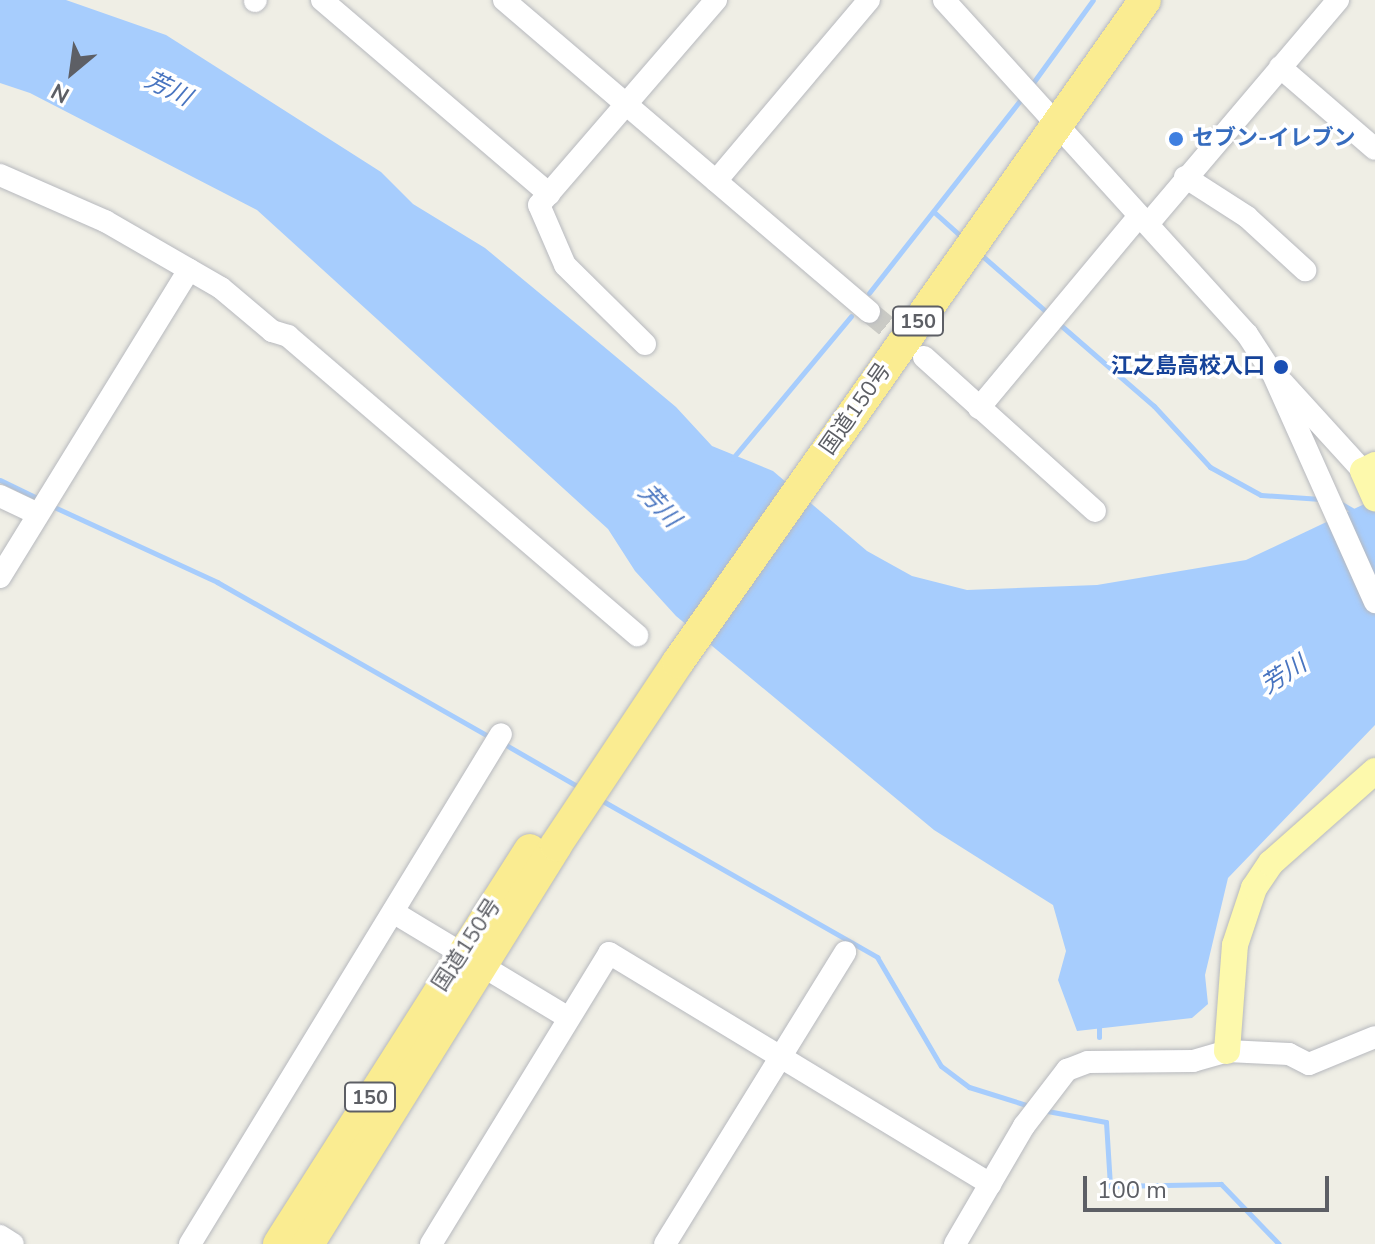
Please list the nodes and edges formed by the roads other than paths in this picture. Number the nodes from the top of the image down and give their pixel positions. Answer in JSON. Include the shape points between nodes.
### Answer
{"nodes":[{"id":1,"x":322,"y":0,"type":"edge"},
{"id":2,"x":504,"y":0,"type":"edge"},
{"id":3,"x":716,"y":0,"type":"edge"},
{"id":4,"x":869,"y":0,"type":"edge"},
{"id":5,"x":944,"y":0,"type":"edge"},
{"id":6,"x":1145,"y":0,"type":"edge"},
{"id":7,"x":1338,"y":0,"type":"edge"},
{"id":8,"x":1280,"y":67,"type":"junction"},
{"id":9,"x":625,"y":104,"type":"junction"},
{"id":10,"x":1054,"y":127,"type":"junction"},
{"id":11,"x":1375,"y":149,"type":"edge"},
{"id":12,"x":0,"y":175,"type":"edge"},
{"id":13,"x":1185,"y":177,"type":"junction"},
{"id":14,"x":716,"y":181,"type":"junction"},
{"id":15,"x":549,"y":194,"type":"junction"},
{"id":16,"x":1143,"y":220,"type":"junction"},
{"id":17,"x":189,"y":270,"type":"junction"},
{"id":18,"x":1305,"y":270,"type":"dead end"},
{"id":19,"x":869,"y":312,"type":"tunnel mouth"},
{"id":20,"x":645,"y":344,"type":"dead end"},
{"id":21,"x":924,"y":357,"type":"tunnel mouth"},
{"id":22,"x":1273,"y":374,"type":"junction"},
{"id":23,"x":979,"y":408,"type":"junction"},
{"id":24,"x":1369,"y":468,"type":"edge"},
{"id":25,"x":0,"y":496,"type":"edge"},
{"id":26,"x":1375,"y":498,"type":"edge"},
{"id":27,"x":43,"y":506,"type":"junction"},
{"id":28,"x":1095,"y":511,"type":"dead end"},
{"id":29,"x":0,"y":577,"type":"edge"},
{"id":30,"x":1375,"y":602,"type":"edge"},
{"id":31,"x":637,"y":635,"type":"dead end"},
{"id":32,"x":496,"y":742,"type":"dead end"},
{"id":33,"x":1375,"y":771,"type":"edge"},
{"id":34,"x":393,"y":912,"type":"junction"},
{"id":35,"x":845,"y":952,"type":"dead end"},
{"id":36,"x":472,"y":958,"type":"junction"},
{"id":37,"x":569,"y":1018,"type":"junction"},
{"id":38,"x":1375,"y":1037,"type":"edge"},
{"id":39,"x":1227,"y":1051,"type":"junction"},
{"id":40,"x":779,"y":1055,"type":"junction"},
{"id":41,"x":991,"y":1184,"type":"junction"},
{"id":42,"x":0,"y":1236,"type":"edge"},
{"id":43,"x":13,"y":1244,"type":"edge"},
{"id":44,"x":190,"y":1244,"type":"edge"},
{"id":45,"x":279,"y":1244,"type":"edge"},
{"id":46,"x":308,"y":1244,"type":"edge"},
{"id":47,"x":431,"y":1244,"type":"edge"},
{"id":48,"x":665,"y":1244,"type":"edge"},
{"id":49,"x":955,"y":1244,"type":"edge"}],
"edges":[{"from":1,"to":15,"type":"street"},
{"from":2,"to":9,"type":"street"},
{"from":3,"to":9,"type":"street"},
{"from":4,"to":14,"type":"street"},
{"from":5,"to":10,"type":"street"},
{"from":6,"to":10,"type":"highway","name":"国道150号","number":"150"},
{"from":7,"to":8,"type":"street"},
{"from":8,"to":11,"type":"street"},
{"from":8,"to":13,"type":"street"},
{"from":9,"to":14,"type":"street"},
{"from":9,"to":15,"type":"street"},
{"from":10,"to":16,"type":"street"},
{"from":10,"to":36,"type":"highway","name":"国道150号","number":"150"},
{"from":12,"to":17,"type":"street","via":[[80,208]]},
{"from":13,"to":16,"type":"street"},
{"from":13,"to":18,"type":"street","via":[[1247,217]]},
{"from":14,"to":19,"type":"street"},
{"from":15,"to":20,"type":"street","via":[[539,205],[565,265]]},
{"from":16,"to":22,"type":"street","via":[[1247,334]]},
{"from":16,"to":23,"type":"street"},
{"from":17,"to":27,"type":"street"},
{"from":17,"to":31,"type":"street","via":[[221,288],[272,331],[288,336]]},
{"from":21,"to":23,"type":"street"},
{"from":22,"to":24,"type":"street"},
{"from":22,"to":30,"type":"street"},
{"from":23,"to":28,"type":"street"},
{"from":24,"to":26,"type":"main road"},
{"from":25,"to":27,"type":"street"},
{"from":27,"to":29,"type":"street"},
{"from":32,"to":34,"type":"street"},
{"from":33,"to":39,"type":"main road","via":[[1271,863],[1254,888],[1235,945]]},
{"from":34,"to":36,"type":"street"},
{"from":34,"to":44,"type":"street"},
{"from":35,"to":40,"type":"street"},
{"from":36,"to":37,"type":"street"},
{"from":36,"to":45,"type":"highway","name":"国道150号","number":"150"},
{"from":36,"to":46,"type":"highway","name":"国道150号","number":"150"},
{"from":37,"to":40,"type":"street","via":[[609,953]]},
{"from":37,"to":47,"type":"street"},
{"from":38,"to":39,"type":"street","via":[[1309,1064],[1289,1054]]},
{"from":39,"to":41,"type":"street","via":[[1193,1061],[1132,1057],[1067,1070]]},
{"from":40,"to":41,"type":"street"},
{"from":40,"to":48,"type":"street"},
{"from":41,"to":49,"type":"street"},
{"from":42,"to":43,"type":"street"}]}
